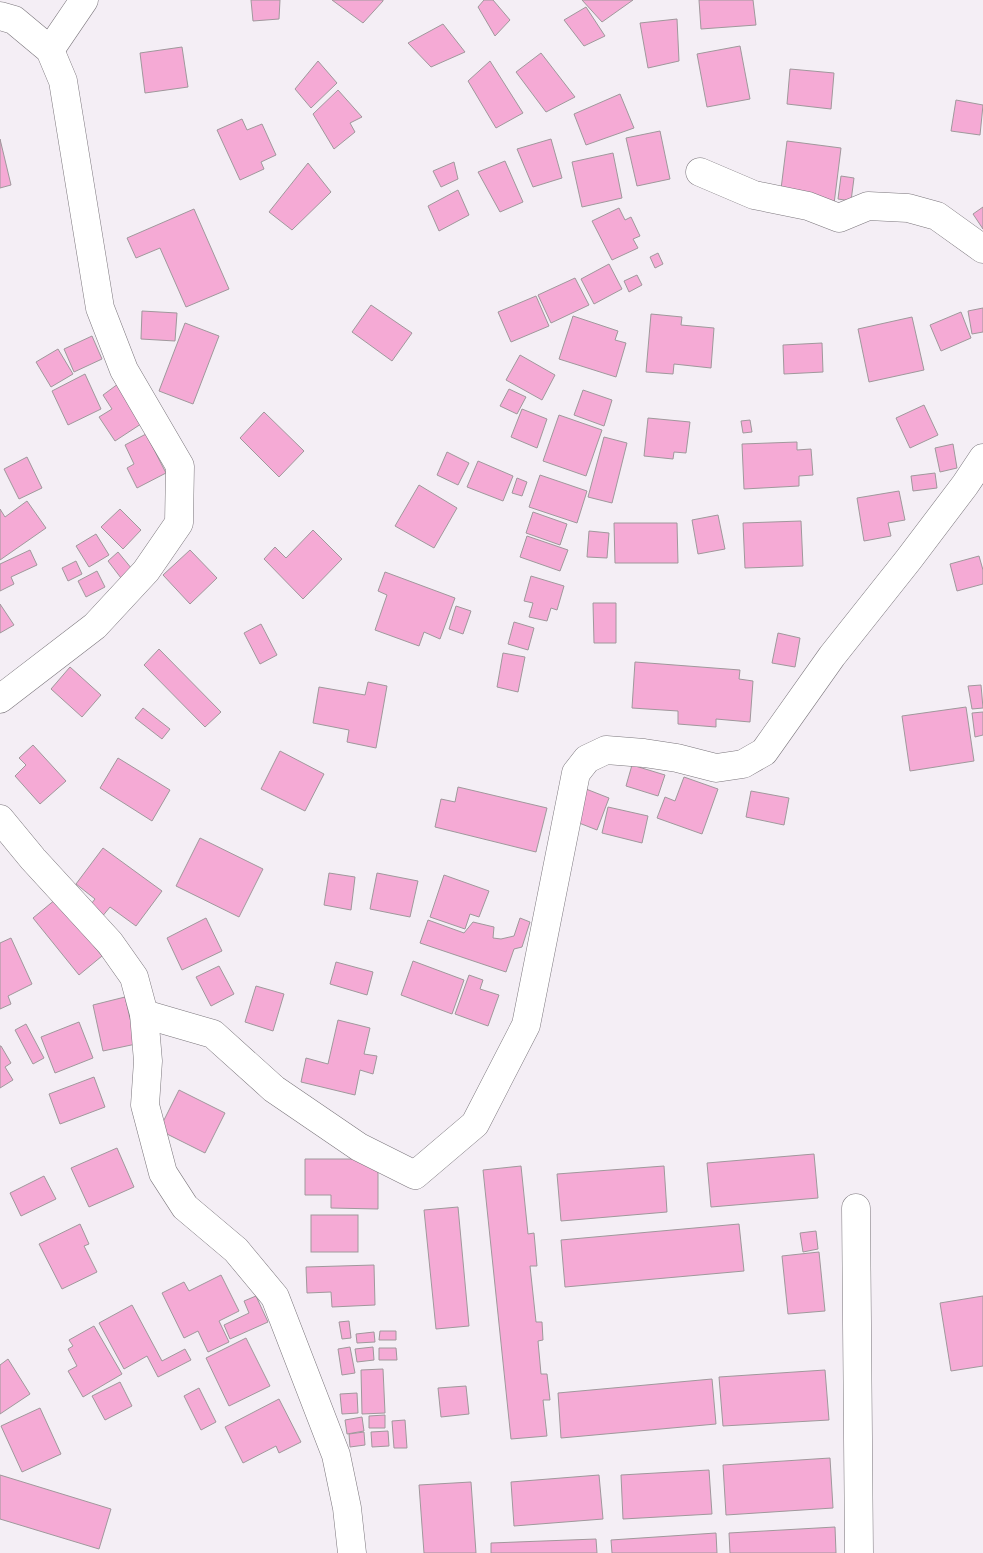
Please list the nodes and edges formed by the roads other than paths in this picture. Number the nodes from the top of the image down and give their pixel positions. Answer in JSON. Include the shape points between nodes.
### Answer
{"nodes":[{"id":1,"x":84,"y":0,"type":"edge"},
{"id":2,"x":0,"y":16,"type":"edge"},
{"id":3,"x":50,"y":50,"type":"junction"},
{"id":4,"x":700,"y":172,"type":"dead end"},
{"id":5,"x":983,"y":250,"type":"edge"},
{"id":6,"x":983,"y":458,"type":"edge"},
{"id":7,"x":0,"y":699,"type":"edge"},
{"id":8,"x":0,"y":819,"type":"edge"},
{"id":9,"x":144,"y":1014,"type":"junction"},
{"id":10,"x":856,"y":1208,"type":"dead end"},
{"id":11,"x":352,"y":1553,"type":"edge"},
{"id":12,"x":859,"y":1553,"type":"edge"}],
"edges":[{"from":1,"to":3,"type":"street"},
{"from":2,"to":3,"type":"street","via":[[14,20]]},
{"from":3,"to":7,"type":"street","via":[[63,82],[100,308],[124,370],[180,466],[179,523],[146,571],[95,626]]},
{"from":4,"to":5,"type":"street","via":[[754,195],[808,206],[839,218],[868,206],[908,208],[937,216]]},
{"from":6,"to":9,"type":"street","via":[[932,530],[832,656],[764,752],[743,764],[716,768],[644,752],[606,750],[586,759],[576,773],[526,1025],[475,1124],[415,1175],[359,1147],[274,1089],[213,1034]]},
{"from":8,"to":9,"type":"street","via":[[110,943],[134,977]]},
{"from":9,"to":11,"type":"street","via":[[148,1061],[145,1105],[164,1173],[185,1207],[236,1250],[275,1297],[336,1454]]},
{"from":10,"to":12,"type":"street"}]}
